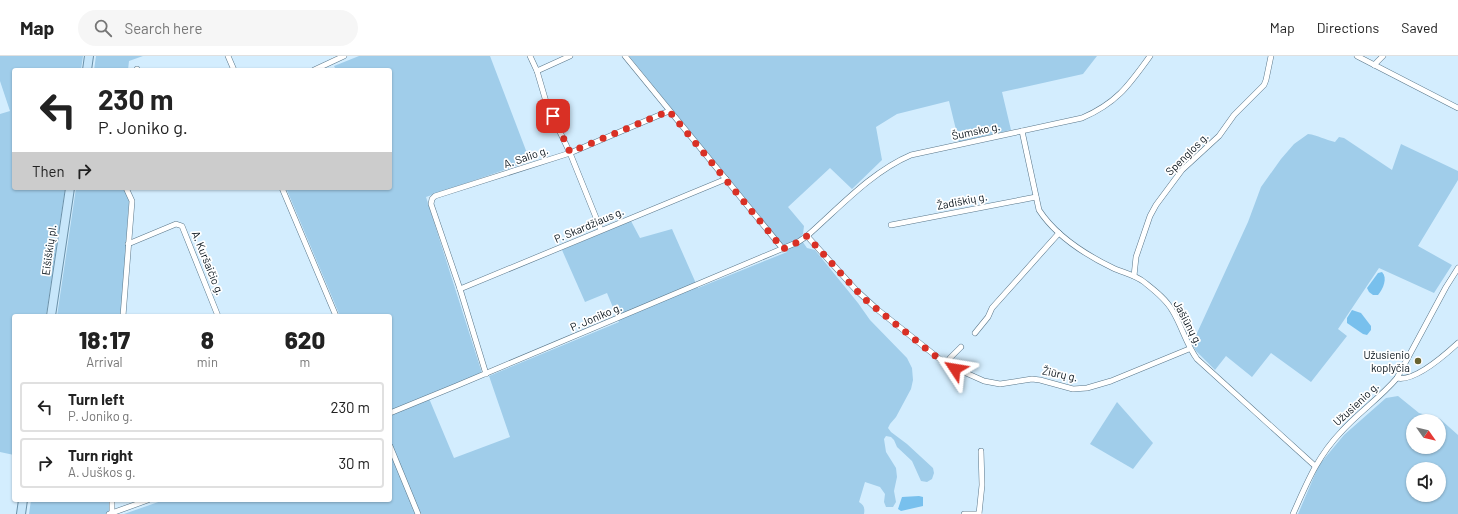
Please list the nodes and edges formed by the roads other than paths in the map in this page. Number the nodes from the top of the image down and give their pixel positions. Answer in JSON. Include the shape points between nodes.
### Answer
{"nodes":[{"id":1,"x":89,"y":56,"type":"edge"},
{"id":2,"x":228,"y":56,"type":"edge"},
{"id":3,"x":344,"y":56,"type":"edge"},
{"id":4,"x":530,"y":56,"type":"edge"},
{"id":5,"x":570,"y":56,"type":"edge"},
{"id":6,"x":625,"y":56,"type":"edge"},
{"id":7,"x":1150,"y":56,"type":"edge"},
{"id":8,"x":1271,"y":56,"type":"edge"},
{"id":9,"x":1357,"y":56,"type":"edge"},
{"id":10,"x":1383,"y":56,"type":"edge"},
{"id":11,"x":1374,"y":65,"type":"junction"},
{"id":12,"x":87,"y":68,"type":"edge"},
{"id":13,"x":233,"y":68,"type":"edge"},
{"id":14,"x":318,"y":68,"type":"edge"},
{"id":15,"x":537,"y":71,"type":"junction"},
{"id":16,"x":1458,"y":108,"type":"edge"},
{"id":17,"x":669,"y":111,"type":"junction"},
{"id":18,"x":1022,"y":131,"type":"junction"},
{"id":19,"x":570,"y":152,"type":"junction"},
{"id":20,"x":726,"y":179,"type":"junction"},
{"id":21,"x":70,"y":190,"type":"edge"},
{"id":22,"x":127,"y":190,"type":"edge"},
{"id":23,"x":283,"y":190,"type":"edge"},
{"id":24,"x":1036,"y":197,"type":"junction"},
{"id":25,"x":891,"y":225,"type":"dead end"},
{"id":26,"x":602,"y":230,"type":"junction"},
{"id":27,"x":1059,"y":233,"type":"junction"},
{"id":28,"x":807,"y":236,"type":"junction"},
{"id":29,"x":128,"y":244,"type":"junction"},
{"id":30,"x":783,"y":249,"type":"junction"},
{"id":31,"x":1458,"y":268,"type":"edge"},
{"id":32,"x":1134,"y":276,"type":"junction"},
{"id":33,"x":460,"y":289,"type":"junction"},
{"id":34,"x":51,"y":314,"type":"edge"},
{"id":35,"x":123,"y":314,"type":"edge"},
{"id":36,"x":217,"y":314,"type":"edge"},
{"id":37,"x":335,"y":314,"type":"edge"},
{"id":38,"x":975,"y":333,"type":"dead end"},
{"id":39,"x":1458,"y":343,"type":"edge"},
{"id":40,"x":961,"y":347,"type":"dead end"},
{"id":41,"x":1189,"y":348,"type":"junction"},
{"id":42,"x":946,"y":364,"type":"junction"},
{"id":43,"x":486,"y":374,"type":"junction"},
{"id":44,"x":1396,"y":378,"type":"junction"},
{"id":45,"x":392,"y":412,"type":"edge"},
{"id":46,"x":392,"y":451,"type":"edge"},
{"id":47,"x":981,"y":451,"type":"dead end"},
{"id":48,"x":1315,"y":466,"type":"junction"},
{"id":49,"x":23,"y":502,"type":"edge"},
{"id":50,"x":112,"y":502,"type":"edge"},
{"id":51,"x":142,"y":502,"type":"edge"},
{"id":52,"x":111,"y":513,"type":"edge"},
{"id":53,"x":21,"y":514,"type":"edge"},
{"id":54,"x":418,"y":514,"type":"edge"},
{"id":55,"x":964,"y":514,"type":"edge"},
{"id":56,"x":979,"y":514,"type":"edge"},
{"id":57,"x":1293,"y":514,"type":"edge"}],
"edges":[{"from":1,"to":12,"type":"main road"},
{"from":2,"to":13,"type":"street"},
{"from":3,"to":14,"type":"street"},
{"from":4,"to":15,"type":"street"},
{"from":5,"to":15,"type":"street"},
{"from":6,"to":17,"type":"street"},
{"from":7,"to":18,"type":"street","name":"Šumsko g.","via":[[1119,96],[1100,110],[1082,118]]},
{"from":8,"to":32,"type":"street","name":"Spenglos g.","via":[[1264,85],[1234,115],[1219,136],[1182,170],[1156,205],[1136,257]]},
{"from":9,"to":11,"type":"street"},
{"from":10,"to":11,"type":"street"},
{"from":11,"to":16,"type":"street"},
{"from":15,"to":19,"type":"street","via":[[548,105]]},
{"from":17,"to":19,"type":"street","name":"A. Salio g."},
{"from":17,"to":20,"type":"street"},
{"from":18,"to":24,"type":"street","name":"Jašiūnų g."},
{"from":18,"to":28,"type":"street","name":"Šumsko g.","via":[[903,159],[873,178]]},
{"from":19,"to":26,"type":"street"},
{"from":19,"to":33,"type":"street","name":"A. Salio g.","via":[[432,199],[431,204]]},
{"from":20,"to":26,"type":"street","name":"P. Skardžiaus g."},
{"from":20,"to":30,"type":"street"},
{"from":21,"to":34,"type":"main road","name":"Eišiškių pl."},
{"from":22,"to":29,"type":"street","via":[[132,201]]},
{"from":23,"to":37,"type":"street"},
{"from":24,"to":25,"type":"street","name":"Žadiškių g."},
{"from":24,"to":27,"type":"street","name":"Jašiūnų g.","via":[[1046,220]]},
{"from":26,"to":33,"type":"street","name":"P. Skardžiaus g."},
{"from":27,"to":32,"type":"street","name":"Jašiūnų g.","via":[[1101,262]]},
{"from":27,"to":38,"type":"street","via":[[992,308]]},
{"from":28,"to":30,"type":"street","name":"P. Joniko g."},
{"from":28,"to":42,"type":"street","name":"Žiūrų g.","via":[[867,301]]},
{"from":29,"to":35,"type":"street"},
{"from":29,"to":36,"type":"street","name":"A. Kuršaičio g.","via":[[176,224],[182,226]]},
{"from":30,"to":43,"type":"street","name":"P. Joniko g."},
{"from":31,"to":44,"type":"street","name":"Užusienio g."},
{"from":32,"to":41,"type":"street","name":"Jašiūnų g.","via":[[1172,309]]},
{"from":33,"to":43,"type":"street"},
{"from":39,"to":44,"type":"street","via":[[1434,364],[1410,377]]},
{"from":40,"to":42,"type":"street"},
{"from":41,"to":42,"type":"street","name":"Žiūrų g.","via":[[1111,381],[1088,388],[1073,389],[1032,379],[995,384]]},
{"from":41,"to":48,"type":"street","name":"Jašiūnų g.","via":[[1215,377]]},
{"from":43,"to":45,"type":"street","name":"P. Joniko g."},
{"from":44,"to":48,"type":"street","name":"Užusienio g.","via":[[1342,431]]},
{"from":46,"to":54,"type":"street"},
{"from":47,"to":56,"type":"street","via":[[982,485]]},
{"from":48,"to":57,"type":"street","name":"Užusienio g."},
{"from":49,"to":53,"type":"main road"},
{"from":50,"to":52,"type":"street"},
{"from":51,"to":52,"type":"street"},
{"from":55,"to":56,"type":"street"}]}
